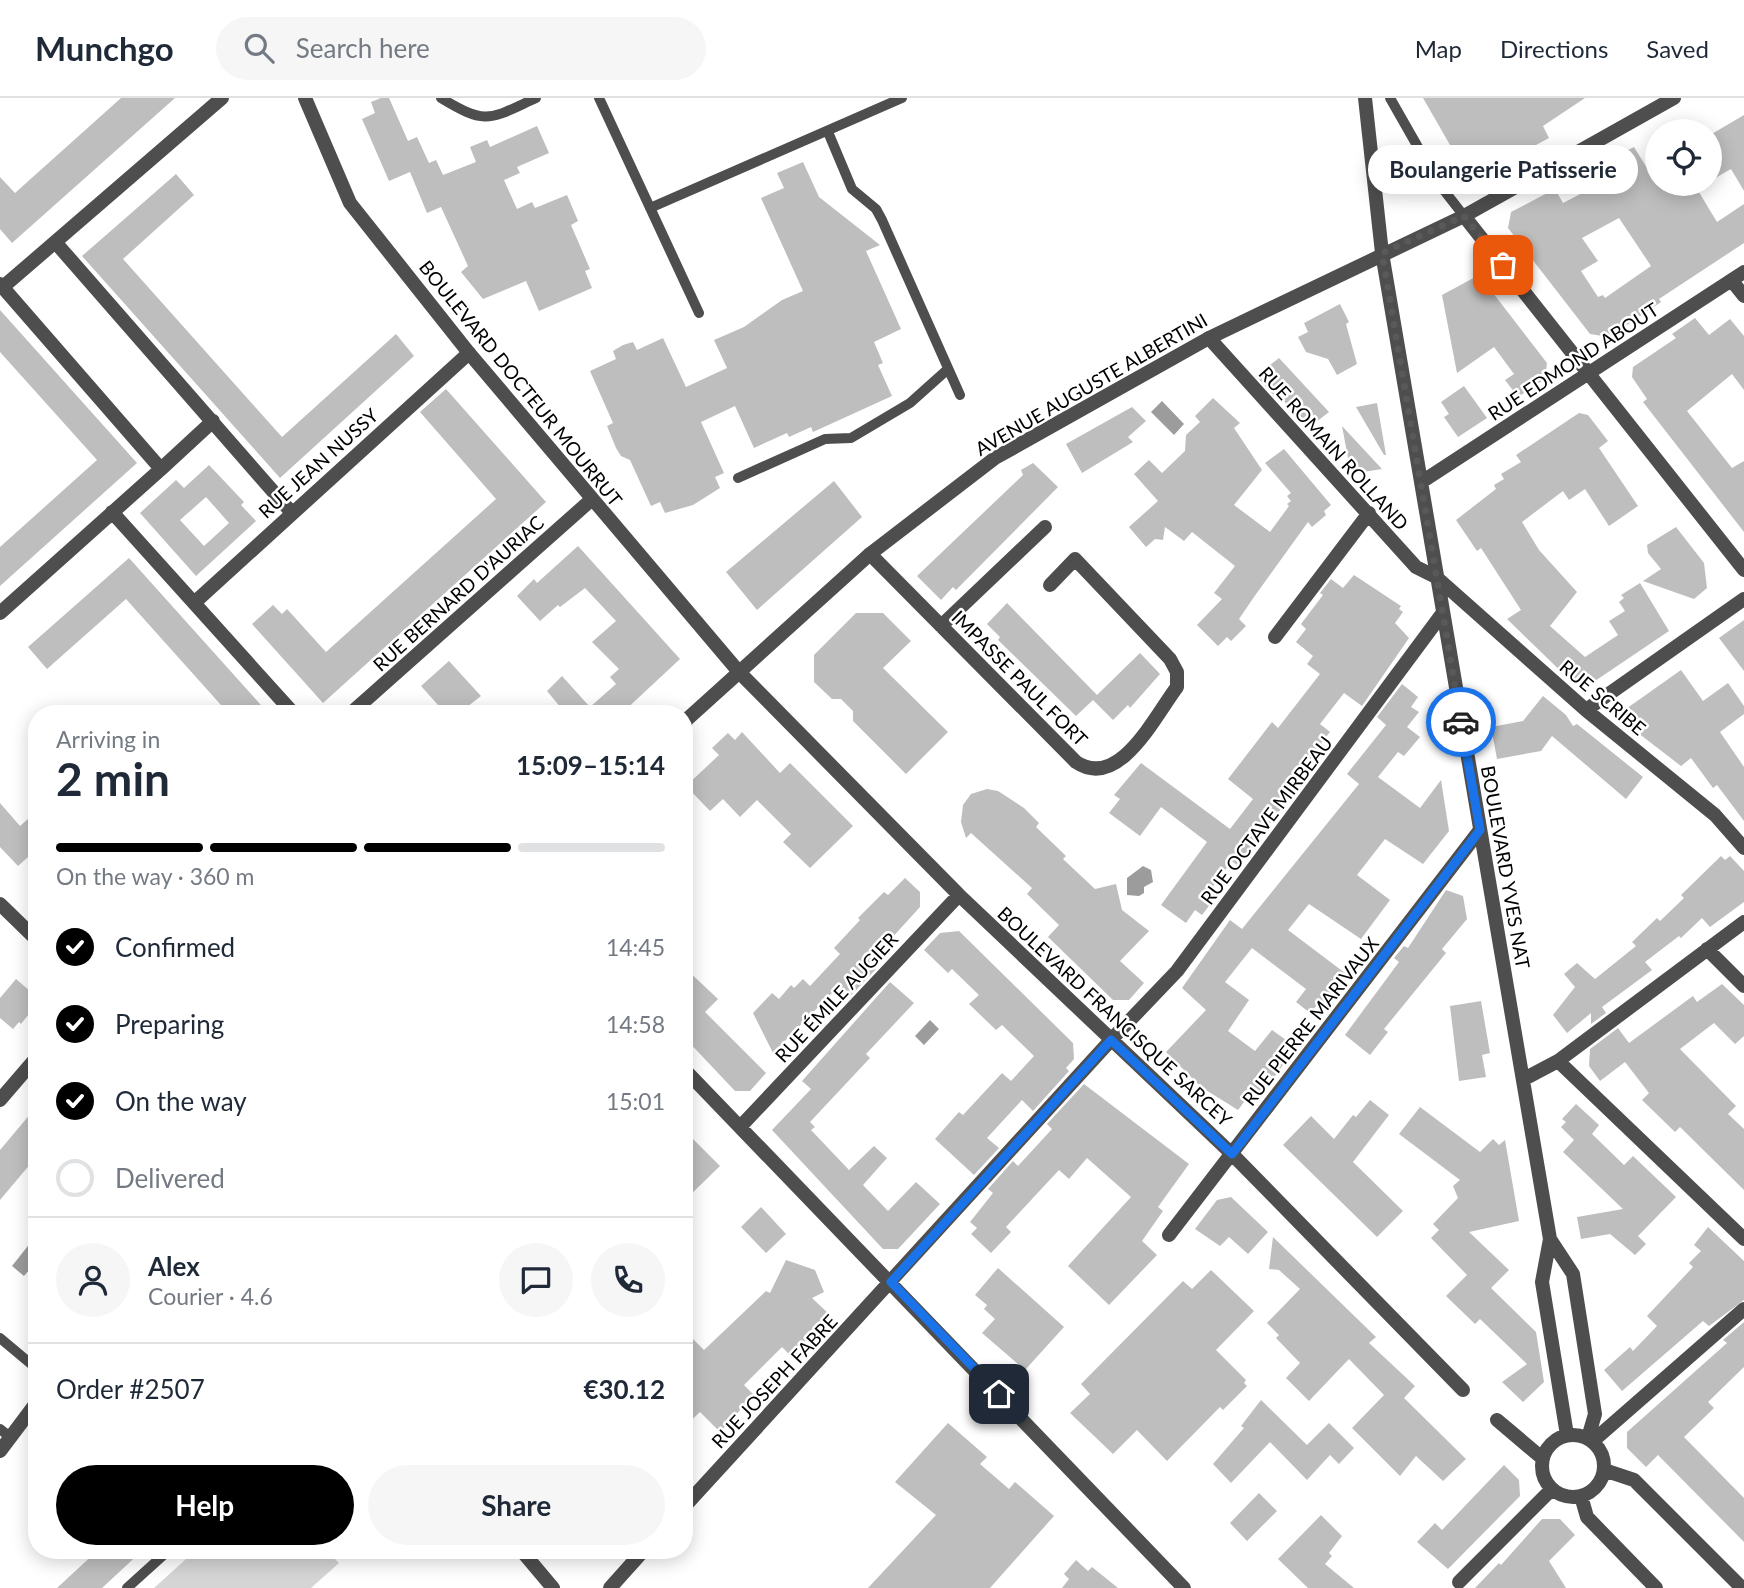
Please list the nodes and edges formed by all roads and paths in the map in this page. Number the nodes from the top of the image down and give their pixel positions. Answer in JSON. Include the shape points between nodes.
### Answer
{"nodes":[{"id":1,"x":222,"y":98,"type":"edge"},
{"id":2,"x":306,"y":98,"type":"edge"},
{"id":3,"x":441,"y":98,"type":"edge"},
{"id":4,"x":536,"y":98,"type":"edge"},
{"id":5,"x":599,"y":98,"type":"edge"},
{"id":6,"x":902,"y":98,"type":"edge"},
{"id":7,"x":1365,"y":98,"type":"edge"},
{"id":8,"x":1390,"y":98,"type":"edge"},
{"id":9,"x":1674,"y":98,"type":"edge"},
{"id":10,"x":828,"y":132,"type":"junction"},
{"id":11,"x":650,"y":208,"type":"junction"},
{"id":12,"x":1464,"y":216,"type":"junction"},
{"id":13,"x":56,"y":243,"type":"junction"},
{"id":14,"x":1382,"y":253,"type":"junction"},
{"id":15,"x":1738,"y":276,"type":"edge"},
{"id":16,"x":1,"y":286,"type":"edge"},
{"id":17,"x":1744,"y":296,"type":"edge"},
{"id":18,"x":699,"y":313,"type":"dead end"},
{"id":19,"x":1209,"y":338,"type":"junction"},
{"id":20,"x":469,"y":353,"type":"junction"},
{"id":21,"x":948,"y":369,"type":"junction"},
{"id":22,"x":1589,"y":374,"type":"junction"},
{"id":23,"x":960,"y":395,"type":"dead end"},
{"id":24,"x":213,"y":421,"type":"junction"},
{"id":25,"x":161,"y":468,"type":"junction"},
{"id":26,"x":738,"y":478,"type":"dead end"},
{"id":27,"x":1423,"y":481,"type":"junction"},
{"id":28,"x":591,"y":500,"type":"junction"},
{"id":29,"x":111,"y":512,"type":"junction"},
{"id":30,"x":292,"y":513,"type":"junction"},
{"id":31,"x":1369,"y":513,"type":"junction"},
{"id":32,"x":1045,"y":527,"type":"dead end"},
{"id":33,"x":870,"y":554,"type":"junction"},
{"id":34,"x":1744,"y":570,"type":"edge"},
{"id":35,"x":1436,"y":577,"type":"junction"},
{"id":36,"x":1050,"y":585,"type":"dead end"},
{"id":37,"x":1744,"y":599,"type":"edge"},
{"id":38,"x":194,"y":603,"type":"junction"},
{"id":39,"x":0,"y":613,"type":"edge"},
{"id":40,"x":1442,"y":614,"type":"junction"},
{"id":41,"x":941,"y":626,"type":"junction"},
{"id":42,"x":1275,"y":637,"type":"dead end"},
{"id":43,"x":739,"y":672,"type":"junction"},
{"id":44,"x":286,"y":705,"type":"edge"},
{"id":45,"x":360,"y":705,"type":"edge"},
{"id":46,"x":1586,"y":710,"type":"junction"},
{"id":47,"x":693,"y":714,"type":"edge"},
{"id":48,"x":1480,"y":830,"type":"junction"},
{"id":49,"x":1744,"y":848,"type":"edge"},
{"id":50,"x":959,"y":895,"type":"junction"},
{"id":51,"x":0,"y":904,"type":"edge"},
{"id":52,"x":1744,"y":922,"type":"edge"},
{"id":53,"x":28,"y":931,"type":"edge"},
{"id":54,"x":1707,"y":949,"type":"junction"},
{"id":55,"x":1744,"y":986,"type":"edge"},
{"id":56,"x":1111,"y":1040,"type":"junction"},
{"id":57,"x":1558,"y":1061,"type":"junction"},
{"id":58,"x":28,"y":1067,"type":"edge"},
{"id":59,"x":693,"y":1078,"type":"edge"},
{"id":60,"x":1524,"y":1079,"type":"junction"},
{"id":61,"x":0,"y":1100,"type":"edge"},
{"id":62,"x":741,"y":1126,"type":"junction"},
{"id":63,"x":1232,"y":1154,"type":"junction"},
{"id":64,"x":1169,"y":1235,"type":"dead end"},
{"id":65,"x":1549,"y":1239,"type":"junction"},
{"id":66,"x":1744,"y":1239,"type":"edge"},
{"id":67,"x":891,"y":1282,"type":"junction"},
{"id":68,"x":1744,"y":1309,"type":"edge"},
{"id":69,"x":0,"y":1338,"type":"edge"},
{"id":70,"x":28,"y":1361,"type":"edge"},
{"id":71,"x":1463,"y":1390,"type":"dead end"},
{"id":72,"x":28,"y":1411,"type":"edge"},
{"id":73,"x":1497,"y":1420,"type":"dead end"},
{"id":74,"x":5,"y":1433,"type":"edge"},
{"id":75,"x":1567,"y":1435,"type":"junction"},
{"id":76,"x":1590,"y":1440,"type":"junction"},
{"id":77,"x":0,"y":1451,"type":"edge"},
{"id":78,"x":1542,"y":1458,"type":"junction"},
{"id":79,"x":1604,"y":1471,"type":"junction"},
{"id":80,"x":1552,"y":1489,"type":"junction"},
{"id":81,"x":1581,"y":1496,"type":"junction"},
{"id":82,"x":693,"y":1497,"type":"edge"},
{"id":83,"x":159,"y":1559,"type":"edge"},
{"id":84,"x":529,"y":1559,"type":"edge"},
{"id":85,"x":636,"y":1559,"type":"edge"},
{"id":86,"x":1459,"y":1582,"type":"dead end"},
{"id":87,"x":127,"y":1588,"type":"edge"},
{"id":88,"x":553,"y":1588,"type":"edge"},
{"id":89,"x":610,"y":1588,"type":"edge"},
{"id":90,"x":1184,"y":1588,"type":"edge"},
{"id":91,"x":1656,"y":1588,"type":"edge"},
{"id":92,"x":1742,"y":1588,"type":"edge"}],
"edges":[{"from":1,"to":13,"type":"street"},
{"from":2,"to":20,"type":"street","name":"BOULEVARD DOCTEUR MOURRUT","via":[[350,203]]},
{"from":3,"to":4,"type":"lane","via":[[479,118]]},
{"from":5,"to":11,"type":"lane"},
{"from":6,"to":10,"type":"lane"},
{"from":7,"to":14,"type":"street","name":"BOULEVARD YVES NAT"},
{"from":8,"to":12,"type":"lane","via":[[1439,184]]},
{"from":9,"to":12,"type":"street","name":"AVENUE AUGUSTE ALBERTINI"},
{"from":10,"to":11,"type":"lane"},
{"from":10,"to":21,"type":"lane","via":[[852,189],[882,220]]},
{"from":11,"to":18,"type":"lane"},
{"from":12,"to":14,"type":"street","name":"AVENUE AUGUSTE ALBERTINI"},
{"from":12,"to":22,"type":"street"},
{"from":13,"to":16,"type":"street"},
{"from":13,"to":24,"type":"street"},
{"from":14,"to":19,"type":"street","name":"AVENUE AUGUSTE ALBERTINI"},
{"from":14,"to":27,"type":"street","name":"BOULEVARD YVES NAT"},
{"from":15,"to":17,"type":"street"},
{"from":15,"to":22,"type":"street","name":"RUE EDMOND ABOUT"},
{"from":16,"to":25,"type":"street"},
{"from":19,"to":31,"type":"street","name":"RUE ROMAIN ROLLAND"},
{"from":19,"to":33,"type":"street","name":"AVENUE AUGUSTE ALBERTINI","via":[[995,458]]},
{"from":20,"to":28,"type":"street","name":"BOULEVARD DOCTEUR MOURRUT"},
{"from":20,"to":30,"type":"street","name":"RUE JEAN NUSSY"},
{"from":21,"to":23,"type":"lane"},
{"from":21,"to":26,"type":"lane","via":[[910,403],[851,438],[825,439]]},
{"from":22,"to":27,"type":"street","name":"RUE EDMOND ABOUT"},
{"from":22,"to":34,"type":"street"},
{"from":24,"to":25,"type":"street"},
{"from":24,"to":30,"type":"street"},
{"from":25,"to":29,"type":"street"},
{"from":27,"to":35,"type":"street","name":"BOULEVARD YVES NAT"},
{"from":28,"to":43,"type":"street","name":"BOULEVARD DOCTEUR MOURRUT"},
{"from":28,"to":45,"type":"street","name":"RUE BERNARD D'AURIAC"},
{"from":29,"to":38,"type":"street"},
{"from":29,"to":39,"type":"street"},
{"from":30,"to":38,"type":"street","name":"RUE JEAN NUSSY"},
{"from":31,"to":35,"type":"street","name":"RUE ROMAIN ROLLAND","via":[[1416,567]]},
{"from":31,"to":42,"type":"street"},
{"from":32,"to":41,"type":"street"},
{"from":33,"to":41,"type":"street","name":"IMPASSE PAUL FORT"},
{"from":33,"to":43,"type":"street","name":"AVENUE AUGUSTE ALBERTINI"},
{"from":35,"to":40,"type":"street","name":"BOULEVARD YVES NAT"},
{"from":35,"to":46,"type":"street","name":"RUE SCRIBE"},
{"from":36,"to":41,"type":"street","name":"IMPASSE PAUL FORT","via":[[1075,559],[1170,659],[1177,672],[1177,687],[1122,760],[1106,769],[1094,771],[1076,762]]},
{"from":37,"to":46,"type":"street"},
{"from":38,"to":44,"type":"street"},
{"from":40,"to":48,"type":"street","name":"BOULEVARD YVES NAT"},
{"from":40,"to":56,"type":"street","name":"RUE OCTAVE MIRBEAU","via":[[1177,971]]},
{"from":43,"to":47,"type":"street","name":"AVENUE AUGUSTE ALBERTINI"},
{"from":43,"to":50,"type":"street","name":"BOULEVARD FRANCISQUE SARCEY"},
{"from":46,"to":49,"type":"street","name":"RUE SCRIBE","via":[[1715,815]]},
{"from":48,"to":60,"type":"street","name":"BOULEVARD YVES NAT"},
{"from":48,"to":63,"type":"street","name":"RUE PIERRE MARIVAUX"},
{"from":50,"to":56,"type":"street","name":"BOULEVARD FRANCISQUE SARCEY"},
{"from":50,"to":62,"type":"street","name":"RUE ÉMILE AUGIER"},
{"from":51,"to":53,"type":"street"},
{"from":52,"to":54,"type":"street"},
{"from":54,"to":55,"type":"street"},
{"from":54,"to":57,"type":"street"},
{"from":56,"to":63,"type":"street","name":"BOULEVARD FRANCISQUE SARCEY"},
{"from":56,"to":67,"type":"street","name":"RUE OCTAVE MIRBEAU"},
{"from":57,"to":60,"type":"street"},
{"from":57,"to":66,"type":"street"},
{"from":58,"to":61,"type":"street"},
{"from":59,"to":62,"type":"street"},
{"from":60,"to":65,"type":"street","name":"BOULEVARD YVES NAT"},
{"from":62,"to":67,"type":"street"},
{"from":63,"to":64,"type":"street","name":"RUE PIERRE MARIVAUX"},
{"from":63,"to":71,"type":"street","name":"BOULEVARD FRANCISQUE SARCEY"},
{"from":65,"to":75,"type":"street","name":"BOULEVARD YVES NAT","via":[[1542,1282]]},
{"from":65,"to":76,"type":"street","name":"BOULEVARD YVES NAT","via":[[1573,1274],[1595,1414]]},
{"from":67,"to":82,"type":"street","name":"RUE JOSEPH FABRE"},
{"from":67,"to":90,"type":"street"},
{"from":68,"to":76,"type":"street"},
{"from":69,"to":70,"type":"lane"},
{"from":72,"to":74,"type":"street"},
{"from":73,"to":78,"type":"street"},
{"from":74,"to":77,"type":"street"},
{"from":75,"to":76,"type":"street"},
{"from":75,"to":78,"type":"street","via":[[1556,1439]]},
{"from":76,"to":79,"type":"street","via":[[1604,1460]]},
{"from":78,"to":80,"type":"street"},
{"from":79,"to":81,"type":"street","via":[[1592,1490]]},
{"from":79,"to":92,"type":"street","via":[[1634,1480]]},
{"from":80,"to":81,"type":"street","via":[[1560,1495]]},
{"from":80,"to":86,"type":"street"},
{"from":81,"to":91,"type":"street","via":[[1587,1517]]},
{"from":83,"to":87,"type":"lane"},
{"from":84,"to":88,"type":"street"},
{"from":85,"to":89,"type":"street"}]}
